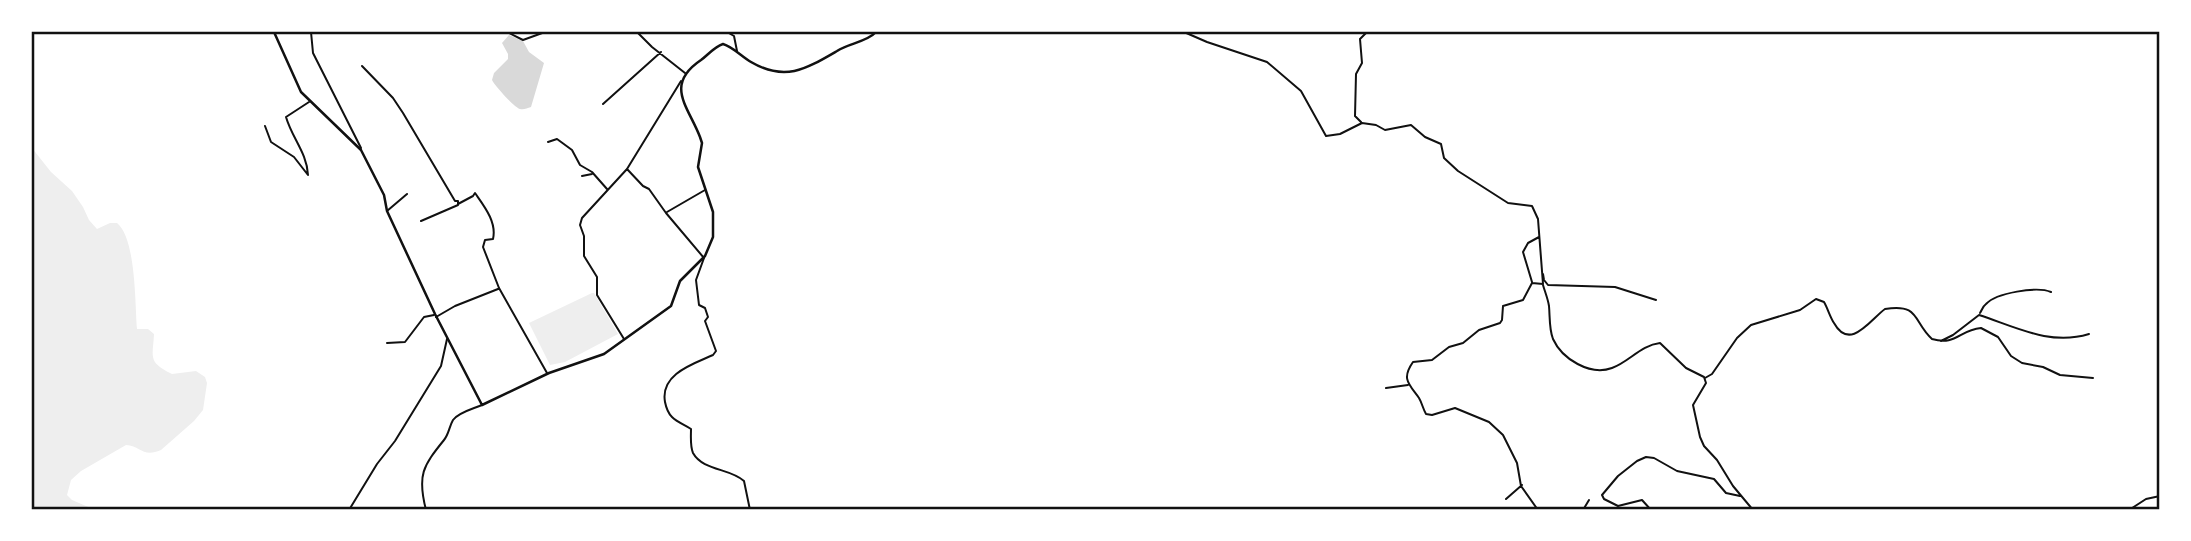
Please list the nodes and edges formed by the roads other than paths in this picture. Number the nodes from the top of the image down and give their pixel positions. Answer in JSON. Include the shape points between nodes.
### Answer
{"nodes":[{"id":1,"x":274,"y":32,"type":"edge"},
{"id":2,"x":310,"y":32,"type":"edge"},
{"id":3,"x":507,"y":32,"type":"edge"},
{"id":4,"x":545,"y":32,"type":"edge"},
{"id":5,"x":638,"y":32,"type":"edge"},
{"id":6,"x":727,"y":32,"type":"edge"},
{"id":7,"x":876,"y":32,"type":"edge"},
{"id":8,"x":1184,"y":32,"type":"edge"},
{"id":9,"x":1367,"y":32,"type":"edge"},
{"id":10,"x":661,"y":52,"type":"junction"},
{"id":11,"x":737,"y":52,"type":"junction"},
{"id":12,"x":362,"y":66,"type":"dead end"},
{"id":13,"x":685,"y":73,"type":"junction"},
{"id":14,"x":682,"y":81,"type":"junction"},
{"id":15,"x":310,"y":101,"type":"junction"},
{"id":16,"x":603,"y":104,"type":"dead end"},
{"id":17,"x":1362,"y":123,"type":"junction"},
{"id":18,"x":265,"y":126,"type":"dead end"},
{"id":19,"x":548,"y":142,"type":"dead end"},
{"id":20,"x":361,"y":149,"type":"junction"},
{"id":21,"x":627,"y":169,"type":"junction"},
{"id":22,"x":594,"y":174,"type":"junction"},
{"id":23,"x":582,"y":176,"type":"dead end"},
{"id":24,"x":608,"y":189,"type":"junction"},
{"id":25,"x":706,"y":190,"type":"junction"},
{"id":26,"x":407,"y":194,"type":"dead end"},
{"id":27,"x":458,"y":204,"type":"junction"},
{"id":28,"x":387,"y":211,"type":"junction"},
{"id":29,"x":666,"y":213,"type":"junction"},
{"id":30,"x":421,"y":221,"type":"dead end"},
{"id":31,"x":1540,"y":237,"type":"junction"},
{"id":32,"x":704,"y":258,"type":"junction"},
{"id":33,"x":1542,"y":270,"type":"junction"},
{"id":34,"x":1532,"y":283,"type":"junction"},
{"id":35,"x":1543,"y":284,"type":"junction"},
{"id":36,"x":499,"y":288,"type":"junction"},
{"id":37,"x":2050,"y":292,"type":"dead end"},
{"id":38,"x":1656,"y":300,"type":"dead end"},
{"id":39,"x":1979,"y":315,"type":"junction"},
{"id":40,"x":435,"y":316,"type":"junction"},
{"id":41,"x":2089,"y":334,"type":"dead end"},
{"id":42,"x":447,"y":337,"type":"junction"},
{"id":43,"x":625,"y":340,"type":"junction"},
{"id":44,"x":1940,"y":341,"type":"junction"},
{"id":45,"x":387,"y":343,"type":"dead end"},
{"id":46,"x":547,"y":374,"type":"junction"},
{"id":47,"x":1705,"y":378,"type":"junction"},
{"id":48,"x":2094,"y":378,"type":"dead end"},
{"id":49,"x":1408,"y":386,"type":"junction"},
{"id":50,"x":1386,"y":388,"type":"dead end"},
{"id":51,"x":482,"y":405,"type":"junction"},
{"id":52,"x":1522,"y":484,"type":"junction"},
{"id":53,"x":1741,"y":496,"type":"junction"},
{"id":54,"x":2160,"y":496,"type":"edge"},
{"id":55,"x":1506,"y":499,"type":"dead end"},
{"id":56,"x":1590,"y":500,"type":"dead end"},
{"id":57,"x":349,"y":509,"type":"edge"},
{"id":58,"x":426,"y":509,"type":"edge"},
{"id":59,"x":750,"y":509,"type":"edge"},
{"id":60,"x":1538,"y":509,"type":"edge"},
{"id":61,"x":1583,"y":509,"type":"edge"},
{"id":62,"x":1651,"y":509,"type":"edge"},
{"id":63,"x":1753,"y":509,"type":"edge"},
{"id":64,"x":2129,"y":509,"type":"edge"}],
"edges":[{"from":1,"to":15,"type":"street","via":[[298,87]]},
{"from":2,"to":20,"type":"street","via":[[313,53]]},
{"from":3,"to":4,"type":"street","via":[[523,40]]},
{"from":5,"to":10,"type":"street"},
{"from":6,"to":11,"type":"street","via":[[734,36]]},
{"from":7,"to":11,"type":"street","via":[[792,73],[774,72]]},
{"from":8,"to":17,"type":"street","via":[[1267,62],[1304,96],[1326,136]]},
{"from":9,"to":17,"type":"street","via":[[1360,39],[1362,63],[1356,74],[1354,116]]},
{"from":10,"to":13,"type":"street"},
{"from":10,"to":16,"type":"street"},
{"from":11,"to":13,"type":"street","via":[[719,46]]},
{"from":12,"to":27,"type":"street","via":[[393,98]]},
{"from":13,"to":14,"type":"street"},
{"from":14,"to":21,"type":"street"},
{"from":14,"to":25,"type":"street","via":[[684,103],[701,139],[698,167]]},
{"from":15,"to":18,"type":"street","via":[[286,117],[303,151],[308,175],[294,157],[271,142]]},
{"from":15,"to":20,"type":"street"},
{"from":17,"to":31,"type":"street","via":[[1383,130],[1411,125],[1441,144],[1444,158],[1471,180],[1512,205],[1532,206]]},
{"from":19,"to":22,"type":"street","via":[[556,139],[567,145],[580,165]]},
{"from":20,"to":28,"type":"street"},
{"from":21,"to":24,"type":"street"},
{"from":21,"to":29,"type":"street"},
{"from":22,"to":23,"type":"street"},
{"from":22,"to":24,"type":"street"},
{"from":24,"to":43,"type":"street","via":[[582,218],[583,256],[597,278],[597,295]]},
{"from":25,"to":29,"type":"street"},
{"from":25,"to":32,"type":"street","via":[[714,232]]},
{"from":26,"to":28,"type":"street"},
{"from":27,"to":30,"type":"street"},
{"from":27,"to":36,"type":"street","via":[[475,193],[488,213],[494,239],[485,240],[482,246]]},
{"from":28,"to":40,"type":"street"},
{"from":29,"to":32,"type":"street"},
{"from":31,"to":33,"type":"street"},
{"from":31,"to":34,"type":"street","via":[[1523,252]]},
{"from":32,"to":43,"type":"street","via":[[680,281],[671,306]]},
{"from":32,"to":59,"type":"street","via":[[696,280],[699,305],[705,308],[716,351],[669,380],[663,394],[672,417],[691,429],[697,458],[744,481]]},
{"from":33,"to":35,"type":"street"},
{"from":33,"to":38,"type":"street","via":[[1548,285],[1615,288]]},
{"from":34,"to":35,"type":"street"},
{"from":34,"to":49,"type":"street","via":[[1522,300],[1503,306],[1500,323],[1479,330],[1432,360],[1412,363]]},
{"from":35,"to":47,"type":"street","via":[[1552,336],[1578,364],[1592,370],[1612,369],[1660,343],[1686,368]]},
{"from":36,"to":40,"type":"street"},
{"from":36,"to":46,"type":"street"},
{"from":37,"to":39,"type":"street","via":[[2010,293],[1989,301]]},
{"from":39,"to":41,"type":"street","via":[[2040,336],[2070,339]]},
{"from":39,"to":44,"type":"street"},
{"from":40,"to":42,"type":"street"},
{"from":40,"to":45,"type":"street","via":[[424,317],[405,342]]},
{"from":42,"to":51,"type":"street"},
{"from":42,"to":57,"type":"street","via":[[441,366]]},
{"from":43,"to":46,"type":"street","via":[[604,354]]},
{"from":44,"to":47,"type":"street","via":[[1929,337],[1913,313],[1897,308],[1883,311],[1860,332],[1845,333],[1834,324],[1824,302],[1815,299],[1800,310],[1751,325]]},
{"from":44,"to":48,"type":"street","via":[[1981,328],[1995,334],[2022,363],[2060,375]]},
{"from":46,"to":51,"type":"street"},
{"from":47,"to":53,"type":"street","via":[[1693,405],[1700,437]]},
{"from":49,"to":50,"type":"street"},
{"from":49,"to":52,"type":"street","via":[[1426,414],[1454,408],[1492,424],[1509,444]]},
{"from":51,"to":58,"type":"street","via":[[454,419],[425,466]]},
{"from":52,"to":55,"type":"street"},
{"from":52,"to":60,"type":"street"},
{"from":53,"to":62,"type":"street","via":[[1726,494],[1714,479],[1677,471],[1646,457],[1618,476],[1602,495],[1618,506],[1642,500]]},
{"from":53,"to":63,"type":"street"},
{"from":54,"to":64,"type":"street"},
{"from":56,"to":61,"type":"street"}]}
